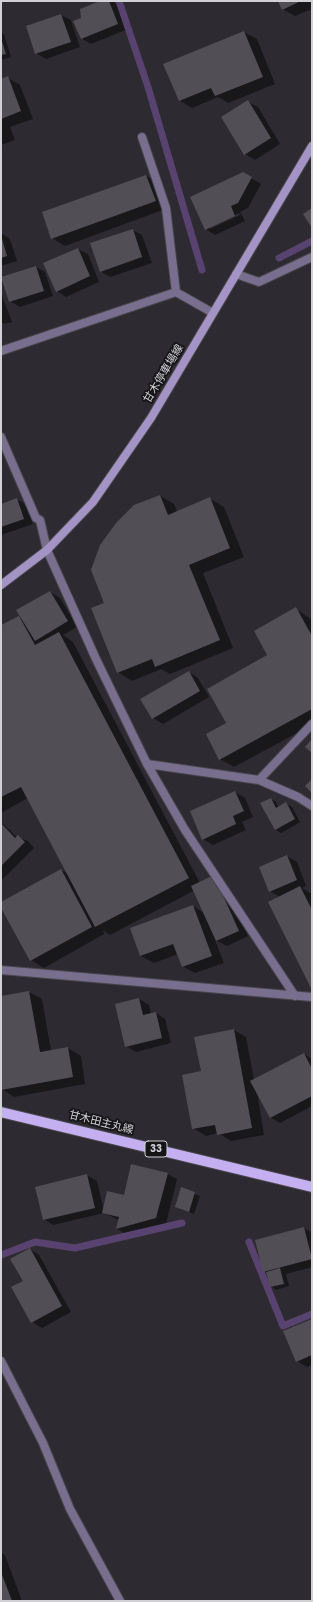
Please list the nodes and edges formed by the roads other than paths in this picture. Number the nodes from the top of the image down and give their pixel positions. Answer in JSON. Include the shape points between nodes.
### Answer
{"nodes":[{"id":1,"x":142,"y":137,"type":"dead end"},
{"id":2,"x":312,"y":146,"type":"edge"},
{"id":3,"x":312,"y":257,"type":"edge"},
{"id":4,"x":236,"y":274,"type":"junction"},
{"id":5,"x":176,"y":292,"type":"junction"},
{"id":6,"x":213,"y":313,"type":"junction"},
{"id":7,"x":1,"y":351,"type":"edge"},
{"id":8,"x":1,"y":436,"type":"edge"},
{"id":9,"x":47,"y":550,"type":"junction"},
{"id":10,"x":1,"y":585,"type":"edge"},
{"id":11,"x":312,"y":724,"type":"edge"},
{"id":12,"x":147,"y":764,"type":"junction"},
{"id":13,"x":259,"y":780,"type":"junction"},
{"id":14,"x":312,"y":806,"type":"edge"},
{"id":15,"x":1,"y":970,"type":"edge"},
{"id":16,"x":295,"y":996,"type":"junction"},
{"id":17,"x":312,"y":996,"type":"edge"},
{"id":18,"x":1,"y":1112,"type":"edge"},
{"id":19,"x":312,"y":1187,"type":"edge"},
{"id":20,"x":1,"y":1361,"type":"edge"},
{"id":21,"x":120,"y":1601,"type":"edge"}],
"edges":[{"from":1,"to":5,"type":"street","via":[[166,208]]},
{"from":2,"to":4,"type":"main road","name":"甘木停車場線"},
{"from":3,"to":4,"type":"street","via":[[259,282]]},
{"from":4,"to":6,"type":"main road","name":"甘木停車場線"},
{"from":5,"to":6,"type":"street"},
{"from":5,"to":7,"type":"street"},
{"from":6,"to":9,"type":"main road","name":"甘木停車場線","via":[[151,418],[93,502]]},
{"from":8,"to":9,"type":"street","via":[[36,518],[40,520]]},
{"from":9,"to":10,"type":"main road","name":"甘木停車場線"},
{"from":9,"to":12,"type":"street","via":[[96,660]]},
{"from":11,"to":13,"type":"street"},
{"from":12,"to":13,"type":"street"},
{"from":12,"to":16,"type":"street","via":[[185,830]]},
{"from":13,"to":14,"type":"street"},
{"from":15,"to":16,"type":"street"},
{"from":16,"to":17,"type":"street"},
{"from":18,"to":19,"type":"main road","name":"甘木田主丸線","number":"33"},
{"from":20,"to":21,"type":"street","via":[[43,1443],[70,1510]]}]}
